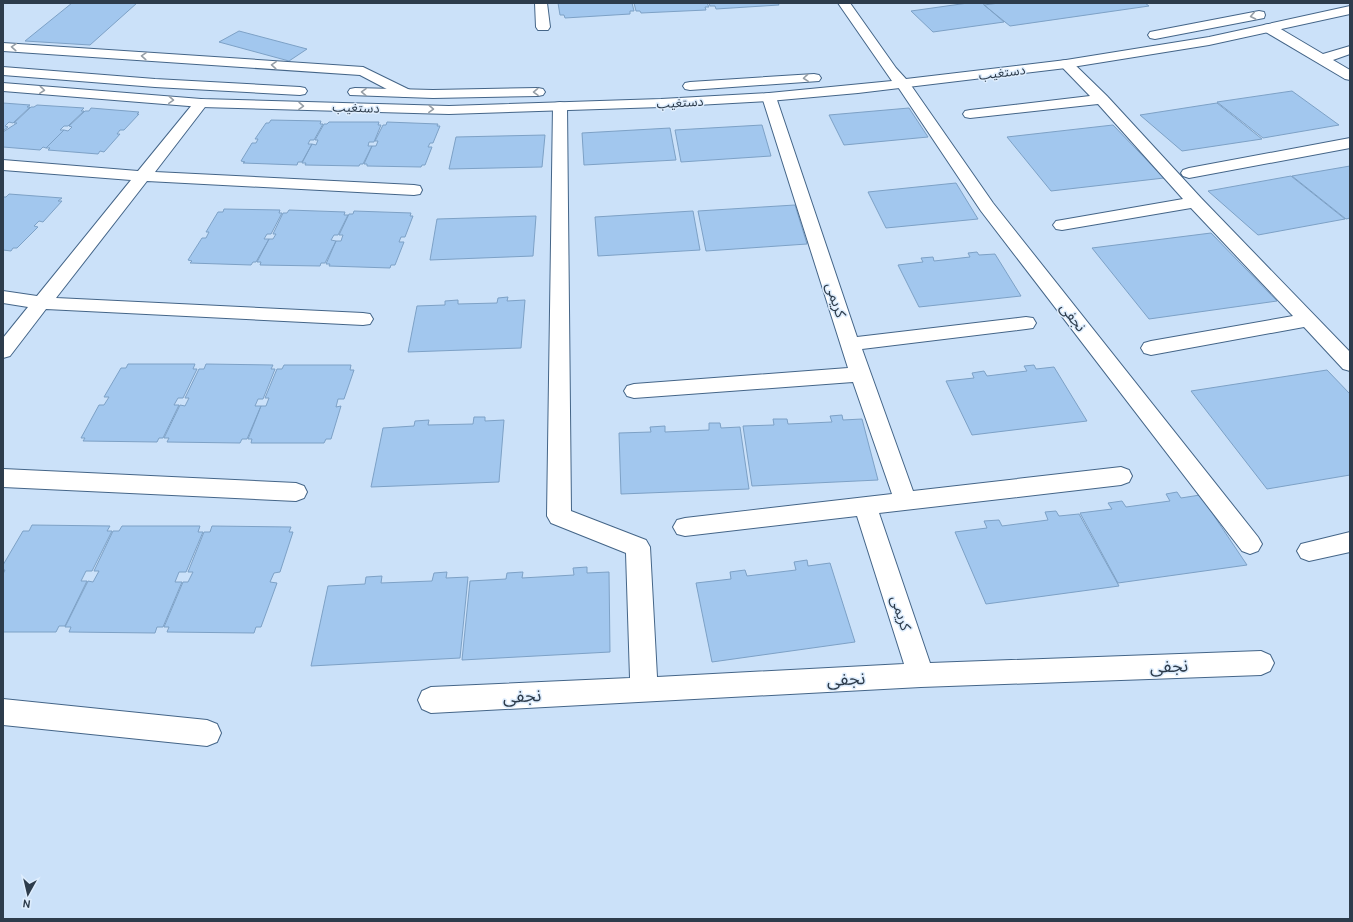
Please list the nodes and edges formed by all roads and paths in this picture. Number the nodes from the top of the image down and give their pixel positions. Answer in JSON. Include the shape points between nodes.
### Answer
{"nodes":[{"id":1,"x":541,"y":3,"type":"edge"},
{"id":2,"x":844,"y":3,"type":"edge"},
{"id":3,"x":1319,"y":3,"type":"edge"},
{"id":4,"x":1285,"y":10,"type":"dead end"},
{"id":5,"x":1350,"y":10,"type":"edge"},
{"id":6,"x":1270,"y":13,"type":"dead end"},
{"id":7,"x":543,"y":27,"type":"dead end"},
{"id":8,"x":1269,"y":28,"type":"junction"},
{"id":9,"x":1145,"y":36,"type":"dead end"},
{"id":10,"x":3,"y":47,"type":"edge"},
{"id":11,"x":1350,"y":50,"type":"edge"},
{"id":12,"x":1322,"y":59,"type":"junction"},
{"id":13,"x":1066,"y":64,"type":"junction"},
{"id":14,"x":3,"y":71,"type":"edge"},
{"id":15,"x":875,"y":72,"type":"dead end"},
{"id":16,"x":900,"y":75,"type":"junction"},
{"id":17,"x":828,"y":76,"type":"dead end"},
{"id":18,"x":1350,"y":76,"type":"edge"},
{"id":19,"x":3,"y":87,"type":"edge"},
{"id":20,"x":679,"y":87,"type":"dead end"},
{"id":21,"x":314,"y":91,"type":"dead end"},
{"id":22,"x":344,"y":92,"type":"dead end"},
{"id":23,"x":405,"y":93,"type":"junction"},
{"id":24,"x":769,"y":97,"type":"junction"},
{"id":25,"x":1102,"y":98,"type":"junction"},
{"id":26,"x":556,"y":99,"type":"junction"},
{"id":27,"x":201,"y":102,"type":"junction"},
{"id":28,"x":970,"y":114,"type":"dead end"},
{"id":29,"x":1350,"y":143,"type":"edge"},
{"id":30,"x":3,"y":165,"type":"edge"},
{"id":31,"x":1189,"y":173,"type":"dead end"},
{"id":32,"x":143,"y":176,"type":"junction"},
{"id":33,"x":414,"y":190,"type":"dead end"},
{"id":34,"x":1195,"y":202,"type":"junction"},
{"id":35,"x":1062,"y":226,"type":"dead end"},
{"id":36,"x":3,"y":297,"type":"edge"},
{"id":37,"x":42,"y":303,"type":"junction"},
{"id":38,"x":363,"y":319,"type":"dead end"},
{"id":39,"x":1309,"y":320,"type":"junction"},
{"id":40,"x":1026,"y":323,"type":"dead end"},
{"id":41,"x":851,"y":344,"type":"junction"},
{"id":42,"x":1152,"y":348,"type":"dead end"},
{"id":43,"x":3,"y":351,"type":"edge"},
{"id":44,"x":1350,"y":364,"type":"edge"},
{"id":45,"x":860,"y":374,"type":"junction"},
{"id":46,"x":634,"y":391,"type":"dead end"},
{"id":47,"x":1121,"y":476,"type":"dead end"},
{"id":48,"x":3,"y":478,"type":"edge"},
{"id":49,"x":296,"y":492,"type":"dead end"},
{"id":50,"x":906,"y":502,"type":"junction"},
{"id":51,"x":865,"y":506,"type":"junction"},
{"id":52,"x":685,"y":527,"type":"dead end"},
{"id":53,"x":1350,"y":542,"type":"edge"},
{"id":54,"x":1250,"y":544,"type":"dead end"},
{"id":55,"x":1309,"y":551,"type":"dead end"},
{"id":56,"x":1260,"y":663,"type":"dead end"},
{"id":57,"x":921,"y":675,"type":"junction"},
{"id":58,"x":644,"y":690,"type":"junction"},
{"id":59,"x":431,"y":700,"type":"dead end"},
{"id":60,"x":3,"y":712,"type":"edge"},
{"id":61,"x":207,"y":733,"type":"dead end"}],
"edges":[{"from":1,"to":7,"type":"street"},
{"from":2,"to":16,"type":"street","name":"نجفی"},
{"from":3,"to":4,"type":"street"},
{"from":5,"to":8,"type":"street","name":"دستغیب"},
{"from":6,"to":9,"type":"street","one_way":true},
{"from":8,"to":12,"type":"street"},
{"from":8,"to":13,"type":"street","name":"دستغیب","via":[[1209,41]]},
{"from":23,"to":10,"type":"street","one_way":true,"via":[[363,71]]},
{"from":11,"to":12,"type":"street"},
{"from":12,"to":18,"type":"street"},
{"from":13,"to":16,"type":"street","name":"دستغیب"},
{"from":13,"to":25,"type":"street"},
{"from":14,"to":21,"type":"street","name":"دستغیب","via":[[155,83]]},
{"from":15,"to":16,"type":"street","name":"دستغیب"},
{"from":16,"to":24,"type":"street","name":"دستغیب"},
{"from":16,"to":54,"type":"street","name":"نجفی","via":[[987,207]]},
{"from":17,"to":20,"type":"street","name":"دستغیب","one_way":true},
{"from":19,"to":27,"type":"street","name":"دستغیب","one_way":true},
{"from":23,"to":22,"type":"street","name":"دستغیب","one_way":true},
{"from":26,"to":23,"type":"street","name":"دستغیب","one_way":true},
{"from":24,"to":26,"type":"street","name":"دستغیب","via":[[661,103]]},
{"from":24,"to":41,"type":"street","name":"کریمی"},
{"from":25,"to":28,"type":"street"},
{"from":25,"to":34,"type":"street"},
{"from":27,"to":26,"type":"street","name":"دستغیب","one_way":true,"via":[[449,110]]},
{"from":26,"to":58,"type":"street","via":[[559,516],[638,547]]},
{"from":27,"to":32,"type":"street"},
{"from":29,"to":31,"type":"street"},
{"from":30,"to":32,"type":"street"},
{"from":32,"to":33,"type":"street"},
{"from":32,"to":37,"type":"street"},
{"from":34,"to":35,"type":"street"},
{"from":34,"to":39,"type":"street"},
{"from":36,"to":37,"type":"street"},
{"from":37,"to":38,"type":"street"},
{"from":37,"to":43,"type":"street"},
{"from":39,"to":42,"type":"street"},
{"from":39,"to":44,"type":"street"},
{"from":40,"to":41,"type":"street"},
{"from":41,"to":45,"type":"street","name":"کریمی"},
{"from":45,"to":46,"type":"street"},
{"from":45,"to":50,"type":"street","name":"کریمی"},
{"from":47,"to":50,"type":"street"},
{"from":48,"to":49,"type":"street"},
{"from":50,"to":51,"type":"street"},
{"from":51,"to":52,"type":"street"},
{"from":51,"to":57,"type":"street","name":"کریمی"},
{"from":53,"to":55,"type":"street"},
{"from":56,"to":57,"type":"street","name":"نجفی"},
{"from":57,"to":58,"type":"street","name":"نجفی"},
{"from":58,"to":59,"type":"street","name":"نجفی"},
{"from":60,"to":61,"type":"street"}]}
